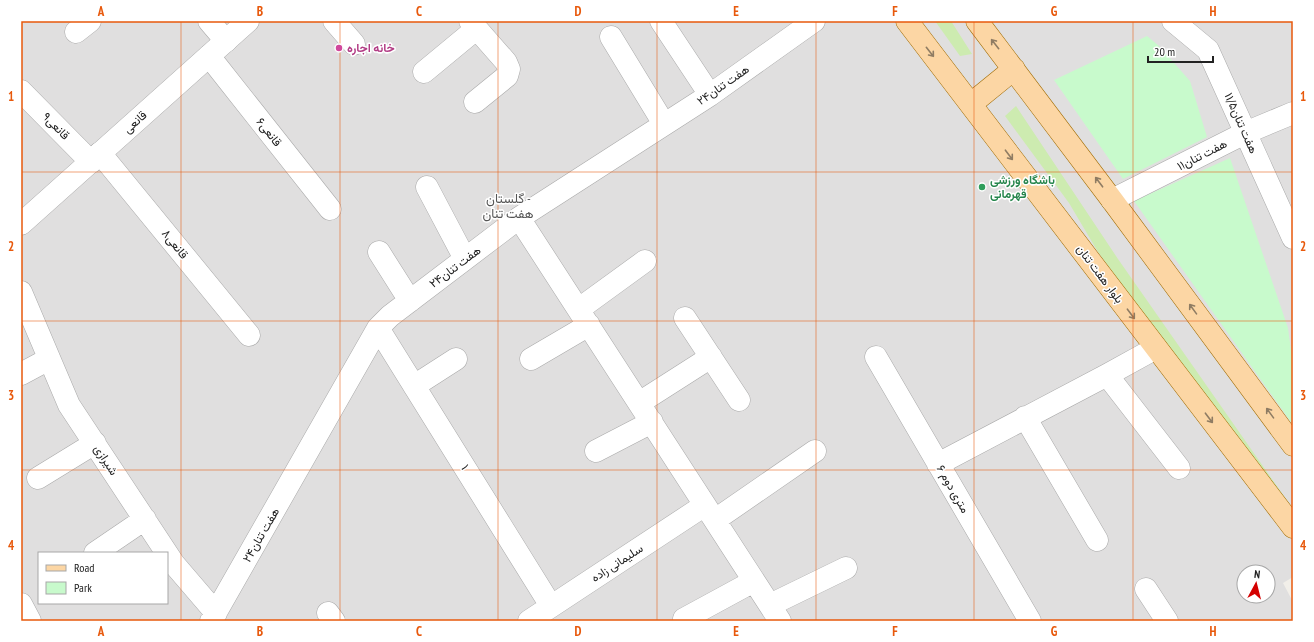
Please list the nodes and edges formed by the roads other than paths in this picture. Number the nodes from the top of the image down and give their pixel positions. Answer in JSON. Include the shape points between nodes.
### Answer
{"nodes":[{"id":1,"x":209,"y":21,"type":"edge"},
{"id":2,"x":248,"y":21,"type":"edge"},
{"id":3,"x":334,"y":21,"type":"edge"},
{"id":4,"x":661,"y":21,"type":"edge"},
{"id":5,"x":814,"y":21,"type":"edge"},
{"id":6,"x":906,"y":21,"type":"edge"},
{"id":7,"x":977,"y":21,"type":"edge"},
{"id":8,"x":1173,"y":21,"type":"edge"},
{"id":9,"x":473,"y":25,"type":"edge"},
{"id":10,"x":611,"y":37,"type":"dead end"},
{"id":11,"x":226,"y":41,"type":"junction"},
{"id":12,"x":354,"y":44,"type":"dead end"},
{"id":13,"x":209,"y":56,"type":"junction"},
{"id":14,"x":1014,"y":69,"type":"junction"},
{"id":15,"x":424,"y":72,"type":"dead end"},
{"id":16,"x":21,"y":91,"type":"edge"},
{"id":17,"x":710,"y":95,"type":"junction"},
{"id":18,"x":476,"y":102,"type":"dead end"},
{"id":19,"x":971,"y":104,"type":"junction"},
{"id":20,"x":1293,"y":113,"type":"edge"},
{"id":21,"x":664,"y":124,"type":"junction"},
{"id":22,"x":1245,"y":133,"type":"junction"},
{"id":23,"x":96,"y":157,"type":"junction"},
{"id":24,"x":427,"y":187,"type":"dead end"},
{"id":25,"x":1112,"y":200,"type":"junction"},
{"id":26,"x":330,"y":209,"type":"dead end"},
{"id":27,"x":519,"y":218,"type":"junction"},
{"id":28,"x":21,"y":224,"type":"edge"},
{"id":29,"x":1293,"y":238,"type":"edge"},
{"id":30,"x":379,"y":252,"type":"dead end"},
{"id":31,"x":465,"y":259,"type":"junction"},
{"id":32,"x":645,"y":261,"type":"dead end"},
{"id":33,"x":21,"y":292,"type":"edge"},
{"id":34,"x":410,"y":301,"type":"junction"},
{"id":35,"x":584,"y":317,"type":"junction"},
{"id":36,"x":685,"y":318,"type":"dead end"},
{"id":37,"x":378,"y":328,"type":"junction"},
{"id":38,"x":249,"y":335,"type":"dead end"},
{"id":39,"x":1156,"y":348,"type":"junction"},
{"id":40,"x":710,"y":357,"type":"junction"},
{"id":41,"x":876,"y":357,"type":"dead end"},
{"id":42,"x":49,"y":358,"type":"junction"},
{"id":43,"x":456,"y":359,"type":"dead end"},
{"id":44,"x":531,"y":359,"type":"dead end"},
{"id":45,"x":21,"y":374,"type":"edge"},
{"id":46,"x":1107,"y":375,"type":"junction"},
{"id":47,"x":414,"y":386,"type":"junction"},
{"id":48,"x":739,"y":400,"type":"dead end"},
{"id":49,"x":639,"y":403,"type":"junction"},
{"id":50,"x":1025,"y":417,"type":"junction"},
{"id":51,"x":652,"y":422,"type":"junction"},
{"id":52,"x":95,"y":443,"type":"junction"},
{"id":53,"x":1293,"y":445,"type":"edge"},
{"id":54,"x":596,"y":451,"type":"dead end"},
{"id":55,"x":815,"y":451,"type":"dead end"},
{"id":56,"x":938,"y":464,"type":"junction"},
{"id":57,"x":1179,"y":468,"type":"dead end"},
{"id":58,"x":38,"y":478,"type":"dead end"},
{"id":59,"x":710,"y":513,"type":"junction"},
{"id":60,"x":145,"y":519,"type":"junction"},
{"id":61,"x":1293,"y":527,"type":"edge"},
{"id":62,"x":1097,"y":540,"type":"dead end"},
{"id":63,"x":96,"y":552,"type":"edge"},
{"id":64,"x":166,"y":552,"type":"edge"},
{"id":65,"x":168,"y":555,"type":"edge"},
{"id":66,"x":846,"y":568,"type":"dead end"},
{"id":67,"x":754,"y":581,"type":"junction"},
{"id":68,"x":1146,"y":589,"type":"dead end"},
{"id":69,"x":21,"y":604,"type":"edge"},
{"id":70,"x":551,"y":606,"type":"junction"},
{"id":71,"x":775,"y":613,"type":"edge"},
{"id":72,"x":214,"y":617,"type":"edge"},
{"id":73,"x":684,"y":619,"type":"dead end"},
{"id":74,"x":531,"y":620,"type":"edge"},
{"id":75,"x":30,"y":621,"type":"edge"},
{"id":76,"x":1030,"y":621,"type":"edge"},
{"id":77,"x":1167,"y":621,"type":"edge"}],
"edges":[{"from":1,"to":11,"type":"street"},
{"from":2,"to":11,"type":"street","name":"قانعی"},
{"from":3,"to":12,"type":"street"},
{"from":4,"to":17,"type":"street"},
{"from":5,"to":17,"type":"street","name":"هفت تنان۲۴"},
{"from":6,"to":19,"type":"main road","name":"بلوار هفت تنان","one_way":true},
{"from":14,"to":7,"type":"main road","one_way":true},
{"from":8,"to":22,"type":"street","name":"۱۱/۵هفت تنان","via":[[1208,50]]},
{"from":9,"to":15,"type":"street"},
{"from":9,"to":18,"type":"street","via":[[506,62],[508,69],[507,76]]},
{"from":10,"to":21,"type":"street"},
{"from":11,"to":13,"type":"street","name":"قانعی"},
{"from":13,"to":23,"type":"street","name":"قانعی"},
{"from":13,"to":26,"type":"street","name":"۶قانعی"},
{"from":14,"to":19,"type":"main road"},
{"from":25,"to":14,"type":"main road","one_way":true},
{"from":16,"to":23,"type":"street","name":"۹قانعی"},
{"from":17,"to":21,"type":"street","name":"هفت تنان۲۴"},
{"from":19,"to":39,"type":"main road","name":"بلوار هفت تنان","one_way":true},
{"from":20,"to":22,"type":"street","name":"هفت تنان۱۱"},
{"from":21,"to":27,"type":"street","name":"هفت تنان۲۴"},
{"from":22,"to":25,"type":"street","name":"هفت تنان۱۱"},
{"from":22,"to":29,"type":"street","name":"۱۱/۵هفت تنان"},
{"from":23,"to":28,"type":"street","name":"قانعی"},
{"from":23,"to":38,"type":"street","name":"۸قانعی"},
{"from":24,"to":31,"type":"street"},
{"from":53,"to":25,"type":"main road","one_way":true},
{"from":27,"to":31,"type":"street","name":"هفت تنان۲۴"},
{"from":27,"to":35,"type":"street"},
{"from":30,"to":34,"type":"street"},
{"from":31,"to":34,"type":"street","name":"هفت تنان۲۴"},
{"from":32,"to":35,"type":"street"},
{"from":33,"to":42,"type":"street","name":"شیرازی"},
{"from":34,"to":37,"type":"street","name":"هفت تنان۲۴"},
{"from":35,"to":44,"type":"street"},
{"from":35,"to":49,"type":"street"},
{"from":36,"to":40,"type":"street"},
{"from":37,"to":47,"type":"street","name":"۱"},
{"from":37,"to":72,"type":"street","name":"هفت تنان۲۴"},
{"from":39,"to":46,"type":"street"},
{"from":39,"to":61,"type":"main road","name":"بلوار هفت تنان","one_way":true},
{"from":40,"to":48,"type":"street"},
{"from":40,"to":49,"type":"street"},
{"from":41,"to":56,"type":"street","name":"۶ متری دوم"},
{"from":42,"to":45,"type":"street"},
{"from":42,"to":52,"type":"street","name":"شیرازی","via":[[70,405]]},
{"from":43,"to":47,"type":"street"},
{"from":46,"to":50,"type":"street"},
{"from":46,"to":57,"type":"street"},
{"from":47,"to":70,"type":"street","name":"۱"},
{"from":49,"to":51,"type":"street"},
{"from":50,"to":56,"type":"street"},
{"from":50,"to":62,"type":"street"},
{"from":51,"to":54,"type":"street"},
{"from":51,"to":59,"type":"street"},
{"from":52,"to":58,"type":"street"},
{"from":52,"to":60,"type":"street","name":"شیرازی"},
{"from":55,"to":59,"type":"street","name":"سلیمانی زاده"},
{"from":56,"to":76,"type":"street","name":"۶ متری دوم"},
{"from":59,"to":67,"type":"street"},
{"from":59,"to":70,"type":"street","name":"سلیمانی زاده"},
{"from":60,"to":63,"type":"street"},
{"from":60,"to":64,"type":"street","name":"شیرازی"},
{"from":65,"to":72,"type":"street","name":"شیرازی"},
{"from":66,"to":71,"type":"street"},
{"from":67,"to":71,"type":"street"},
{"from":67,"to":73,"type":"street"},
{"from":68,"to":77,"type":"street"},
{"from":69,"to":75,"type":"street"},
{"from":70,"to":74,"type":"street","name":"سلیمانی زاده"}]}
